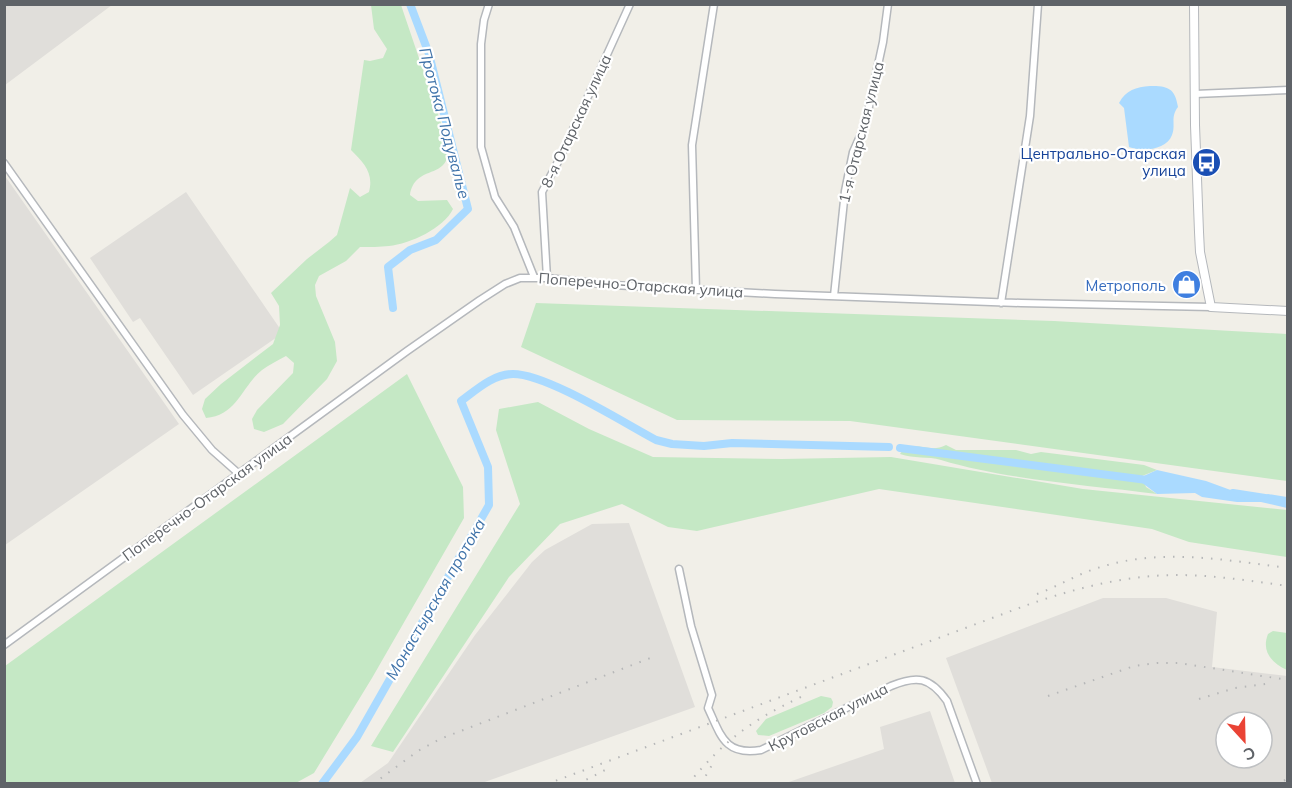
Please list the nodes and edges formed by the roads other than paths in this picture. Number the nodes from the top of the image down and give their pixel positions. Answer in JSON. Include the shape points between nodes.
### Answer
{"nodes":[{"id":1,"x":489,"y":4,"type":"edge"},
{"id":2,"x":630,"y":4,"type":"edge"},
{"id":3,"x":714,"y":4,"type":"edge"},
{"id":4,"x":888,"y":4,"type":"edge"},
{"id":5,"x":1038,"y":4,"type":"edge"},
{"id":6,"x":1194,"y":4,"type":"edge"},
{"id":7,"x":1287,"y":90,"type":"edge"},
{"id":8,"x":1195,"y":94,"type":"junction"},
{"id":9,"x":4,"y":163,"type":"edge"},
{"id":10,"x":534,"y":277,"type":"junction"},
{"id":11,"x":547,"y":278,"type":"junction"},
{"id":12,"x":696,"y":290,"type":"junction"},
{"id":13,"x":834,"y":296,"type":"junction"},
{"id":14,"x":1001,"y":303,"type":"junction"},
{"id":15,"x":1211,"y":307,"type":"junction"},
{"id":16,"x":1287,"y":311,"type":"edge"},
{"id":17,"x":238,"y":473,"type":"junction"},
{"id":18,"x":679,"y":569,"type":"dead end"},
{"id":19,"x":4,"y":645,"type":"edge"},
{"id":20,"x":977,"y":783,"type":"edge"}],
"edges":[{"from":1,"to":10,"type":"street","via":[[481,44],[481,147],[495,197],[514,226]]},
{"from":2,"to":11,"type":"street","name":"8-я Отарская улица","via":[[542,192]]},
{"from":3,"to":12,"type":"street","via":[[692,145]]},
{"from":4,"to":13,"type":"street","name":"1-я Отарская улица","via":[[865,125],[853,152],[845,191]]},
{"from":5,"to":14,"type":"street","via":[[1029,116]]},
{"from":6,"to":8,"type":"street"},
{"from":7,"to":8,"type":"street"},
{"from":8,"to":15,"type":"street","via":[[1200,252]]},
{"from":9,"to":17,"type":"street","via":[[183,416]]},
{"from":10,"to":11,"type":"street","name":"Поперечно-Отарская улица"},
{"from":10,"to":17,"type":"street","name":"Поперечно-Отарская улица","via":[[505,284],[480,300]]},
{"from":11,"to":12,"type":"street","name":"Поперечно-Отарская улица"},
{"from":12,"to":13,"type":"street","name":"Поперечно-Отарская улица"},
{"from":13,"to":14,"type":"street","name":"Поперечно-Отарская улица"},
{"from":14,"to":15,"type":"street","name":"Поперечно-Отарская улица"},
{"from":15,"to":16,"type":"street","name":"Поперечно-Отарская улица"},
{"from":17,"to":19,"type":"street","name":"Поперечно-Отарская улица"},
{"from":18,"to":20,"type":"street","name":"Крутовская улица","via":[[712,695],[708,708],[729,747],[738,752],[761,750],[891,686],[918,678],[928,681],[947,701]]}]}
